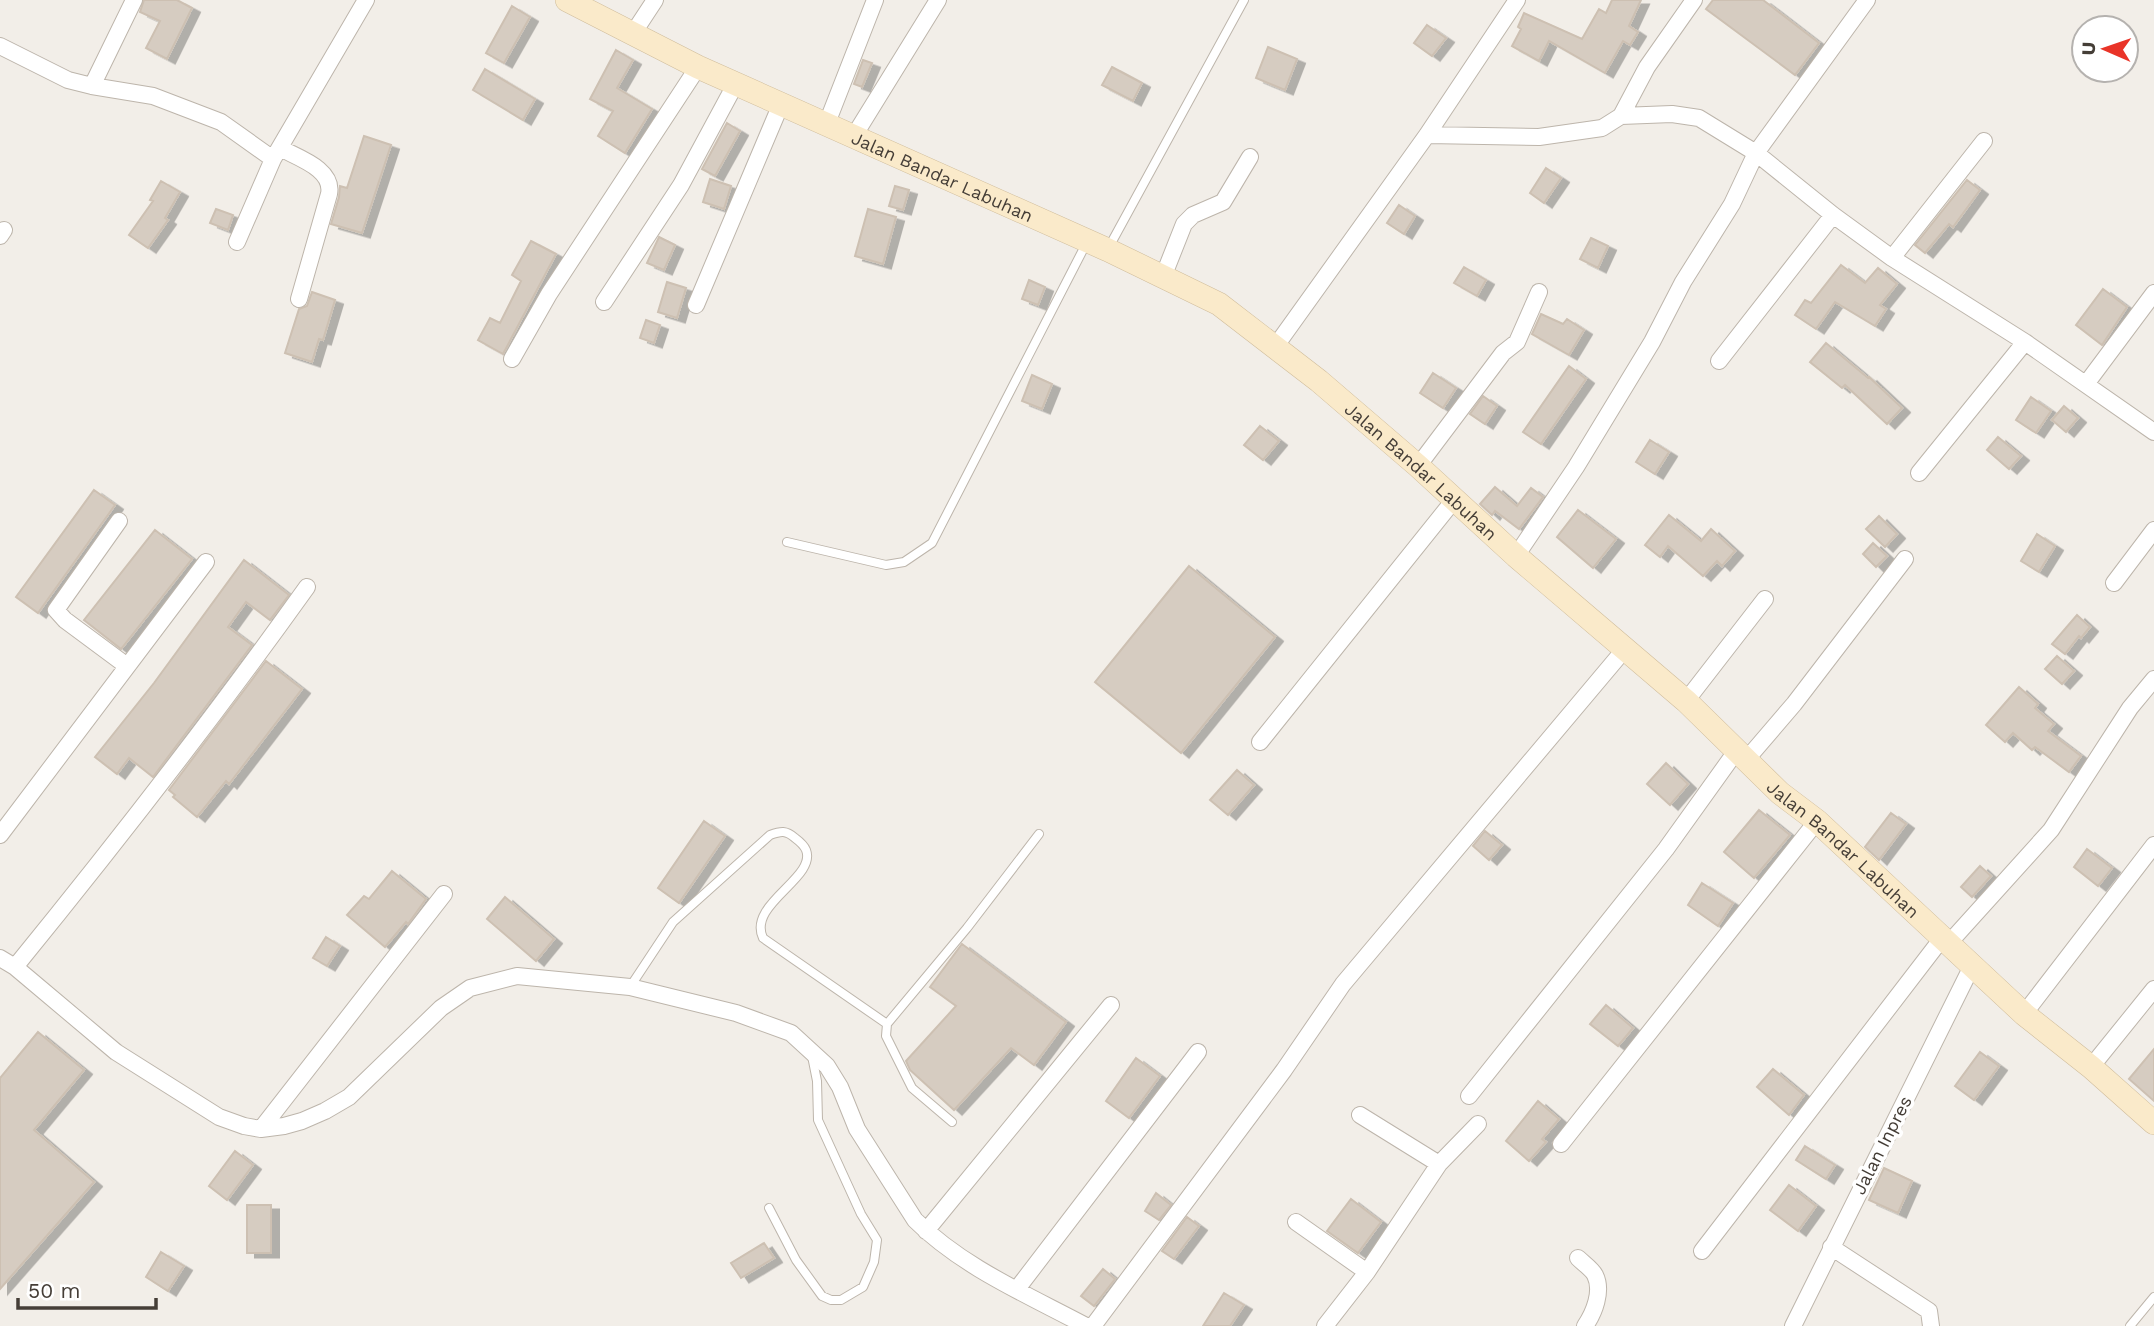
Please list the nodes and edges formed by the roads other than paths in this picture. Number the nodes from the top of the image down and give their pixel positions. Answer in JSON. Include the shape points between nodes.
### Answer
{"nodes":[{"id":1,"x":134,"y":0,"type":"edge"},
{"id":2,"x":366,"y":0,"type":"edge"},
{"id":3,"x":567,"y":0,"type":"edge"},
{"id":4,"x":655,"y":0,"type":"edge"},
{"id":5,"x":875,"y":0,"type":"edge"},
{"id":6,"x":938,"y":0,"type":"edge"},
{"id":7,"x":1244,"y":0,"type":"edge"},
{"id":8,"x":1517,"y":0,"type":"edge"},
{"id":9,"x":1694,"y":0,"type":"edge"},
{"id":10,"x":1867,"y":0,"type":"edge"},
{"id":11,"x":634,"y":32,"type":"junction"},
{"id":12,"x":0,"y":46,"type":"edge"},
{"id":13,"x":698,"y":66,"type":"junction"},
{"id":14,"x":736,"y":83,"type":"junction"},
{"id":15,"x":92,"y":86,"type":"junction"},
{"id":16,"x":781,"y":104,"type":"junction"},
{"id":17,"x":1621,"y":116,"type":"junction"},
{"id":18,"x":827,"y":123,"type":"junction"},
{"id":19,"x":1427,"y":135,"type":"junction"},
{"id":20,"x":854,"y":136,"type":"junction"},
{"id":21,"x":1984,"y":141,"type":"dead end"},
{"id":22,"x":276,"y":153,"type":"junction"},
{"id":23,"x":1756,"y":153,"type":"junction"},
{"id":24,"x":1250,"y":157,"type":"dead end"},
{"id":25,"x":1833,"y":215,"type":"junction"},
{"id":26,"x":237,"y":242,"type":"dead end"},
{"id":27,"x":1098,"y":246,"type":"junction"},
{"id":28,"x":1892,"y":258,"type":"junction"},
{"id":29,"x":1163,"y":277,"type":"junction"},
{"id":30,"x":1539,"y":292,"type":"dead end"},
{"id":31,"x":2154,"y":293,"type":"edge"},
{"id":32,"x":299,"y":299,"type":"dead end"},
{"id":33,"x":604,"y":302,"type":"dead end"},
{"id":34,"x":696,"y":305,"type":"dead end"},
{"id":35,"x":2025,"y":342,"type":"junction"},
{"id":36,"x":1275,"y":347,"type":"junction"},
{"id":37,"x":512,"y":359,"type":"dead end"},
{"id":38,"x":1719,"y":361,"type":"dead end"},
{"id":39,"x":2086,"y":384,"type":"junction"},
{"id":40,"x":2154,"y":432,"type":"edge"},
{"id":41,"x":1418,"y":466,"type":"junction"},
{"id":42,"x":1919,"y":473,"type":"dead end"},
{"id":43,"x":1454,"y":500,"type":"junction"},
{"id":44,"x":119,"y":521,"type":"dead end"},
{"id":45,"x":2154,"y":530,"type":"edge"},
{"id":46,"x":787,"y":542,"type":"dead end"},
{"id":47,"x":1516,"y":556,"type":"junction"},
{"id":48,"x":1905,"y":559,"type":"dead end"},
{"id":49,"x":206,"y":562,"type":"dead end"},
{"id":50,"x":2115,"y":583,"type":"dead end"},
{"id":51,"x":307,"y":587,"type":"dead end"},
{"id":52,"x":1765,"y":599,"type":"dead end"},
{"id":53,"x":1623,"y":650,"type":"junction"},
{"id":54,"x":127,"y":666,"type":"junction"},
{"id":55,"x":2154,"y":679,"type":"edge"},
{"id":56,"x":1686,"y":701,"type":"junction"},
{"id":57,"x":1260,"y":742,"type":"dead end"},
{"id":58,"x":1742,"y":755,"type":"junction"},
{"id":59,"x":1817,"y":821,"type":"junction"},
{"id":60,"x":1039,"y":834,"type":"dead end"},
{"id":61,"x":0,"y":835,"type":"edge"},
{"id":62,"x":2154,"y":845,"type":"edge"},
{"id":63,"x":444,"y":894,"type":"dead end"},
{"id":64,"x":1946,"y":940,"type":"junction"},
{"id":65,"x":0,"y":958,"type":"edge"},
{"id":66,"x":1973,"y":964,"type":"junction"},
{"id":67,"x":15,"y":967,"type":"junction"},
{"id":68,"x":629,"y":987,"type":"junction"},
{"id":69,"x":2154,"y":989,"type":"edge"},
{"id":70,"x":1111,"y":1004,"type":"dead end"},
{"id":71,"x":2024,"y":1014,"type":"junction"},
{"id":72,"x":887,"y":1024,"type":"junction"},
{"id":73,"x":811,"y":1049,"type":"junction"},
{"id":74,"x":1198,"y":1052,"type":"dead end"},
{"id":75,"x":2091,"y":1067,"type":"junction"},
{"id":76,"x":1469,"y":1096,"type":"dead end"},
{"id":77,"x":1360,"y":1115,"type":"dead end"},
{"id":78,"x":952,"y":1122,"type":"dead end"},
{"id":79,"x":2154,"y":1123,"type":"edge"},
{"id":80,"x":1478,"y":1124,"type":"dead end"},
{"id":81,"x":261,"y":1129,"type":"junction"},
{"id":82,"x":1561,"y":1144,"type":"dead end"},
{"id":83,"x":1440,"y":1164,"type":"junction"},
{"id":84,"x":769,"y":1208,"type":"dead end"},
{"id":85,"x":1296,"y":1222,"type":"dead end"},
{"id":86,"x":926,"y":1231,"type":"junction"},
{"id":87,"x":1831,"y":1247,"type":"junction"},
{"id":88,"x":1702,"y":1251,"type":"dead end"},
{"id":89,"x":1578,"y":1258,"type":"dead end"},
{"id":90,"x":1367,"y":1272,"type":"junction"},
{"id":91,"x":1017,"y":1289,"type":"junction"},
{"id":92,"x":2154,"y":1297,"type":"edge"},
{"id":93,"x":1086,"y":1326,"type":"edge"},
{"id":94,"x":1093,"y":1326,"type":"edge"},
{"id":95,"x":1325,"y":1326,"type":"edge"},
{"id":96,"x":1585,"y":1326,"type":"edge"},
{"id":97,"x":1793,"y":1326,"type":"edge"},
{"id":98,"x":1931,"y":1326,"type":"edge"},
{"id":99,"x":2130,"y":1326,"type":"edge"}],
"edges":[{"from":1,"to":15,"type":"street"},
{"from":2,"to":22,"type":"street"},
{"from":3,"to":11,"type":"main road","name":"Jalan Bandar Labuhan"},
{"from":4,"to":11,"type":"street"},
{"from":5,"to":18,"type":"street"},
{"from":6,"to":20,"type":"street"},
{"from":7,"to":27,"type":"lane"},
{"from":8,"to":19,"type":"street"},
{"from":9,"to":17,"type":"street","via":[[1647,67]]},
{"from":10,"to":23,"type":"street"},
{"from":11,"to":13,"type":"main road","name":"Jalan Bandar Labuhan"},
{"from":12,"to":15,"type":"street","via":[[68,80]]},
{"from":13,"to":14,"type":"main road","name":"Jalan Bandar Labuhan"},
{"from":13,"to":37,"type":"street","via":[[549,294]]},
{"from":14,"to":16,"type":"main road","name":"Jalan Bandar Labuhan"},
{"from":14,"to":33,"type":"street","via":[[681,185]]},
{"from":15,"to":22,"type":"street","via":[[153,96],[221,122]]},
{"from":16,"to":18,"type":"main road","name":"Jalan Bandar Labuhan"},
{"from":16,"to":34,"type":"street"},
{"from":17,"to":19,"type":"street","via":[[1602,128],[1539,137]]},
{"from":17,"to":23,"type":"street","via":[[1699,118]]},
{"from":18,"to":20,"type":"main road","name":"Jalan Bandar Labuhan"},
{"from":19,"to":36,"type":"street"},
{"from":20,"to":27,"type":"main road","name":"Jalan Bandar Labuhan"},
{"from":21,"to":28,"type":"street"},
{"from":22,"to":26,"type":"street"},
{"from":22,"to":32,"type":"street","via":[[323,173],[330,182]]},
{"from":23,"to":25,"type":"street"},
{"from":23,"to":47,"type":"street","via":[[1732,204],[1652,342]]},
{"from":24,"to":29,"type":"street","via":[[1223,202],[1184,224]]},
{"from":25,"to":28,"type":"street"},
{"from":25,"to":38,"type":"street"},
{"from":27,"to":29,"type":"main road","name":"Jalan Bandar Labuhan"},
{"from":27,"to":46,"type":"lane","via":[[932,543],[904,562],[886,565]]},
{"from":28,"to":35,"type":"street"},
{"from":29,"to":36,"type":"main road","name":"Jalan Bandar Labuhan","via":[[1219,304]]},
{"from":30,"to":41,"type":"street","via":[[1517,342],[1503,353]]},
{"from":31,"to":39,"type":"street"},
{"from":35,"to":39,"type":"street"},
{"from":35,"to":42,"type":"street"},
{"from":36,"to":41,"type":"main road","name":"Jalan Bandar Labuhan"},
{"from":39,"to":40,"type":"street"},
{"from":41,"to":43,"type":"main road","name":"Jalan Bandar Labuhan"},
{"from":43,"to":47,"type":"main road","name":"Jalan Bandar Labuhan"},
{"from":43,"to":57,"type":"street"},
{"from":44,"to":54,"type":"street","via":[[56,610]]},
{"from":45,"to":50,"type":"street"},
{"from":47,"to":53,"type":"main road","name":"Jalan Bandar Labuhan"},
{"from":48,"to":58,"type":"street","via":[[1794,705]]},
{"from":49,"to":54,"type":"street"},
{"from":51,"to":67,"type":"street","via":[[239,682]]},
{"from":52,"to":56,"type":"street"},
{"from":53,"to":56,"type":"main road","name":"Jalan Bandar Labuhan"},
{"from":53,"to":94,"type":"street","via":[[1343,984]]},
{"from":54,"to":61,"type":"street"},
{"from":55,"to":64,"type":"street","via":[[2051,830]]},
{"from":56,"to":58,"type":"main road","name":"Jalan Bandar Labuhan"},
{"from":58,"to":59,"type":"main road","name":"Jalan Bandar Labuhan"},
{"from":58,"to":76,"type":"street"},
{"from":59,"to":64,"type":"main road","name":"Jalan Bandar Labuhan"},
{"from":59,"to":82,"type":"street"},
{"from":60,"to":72,"type":"lane"},
{"from":62,"to":71,"type":"street"},
{"from":63,"to":81,"type":"street"},
{"from":64,"to":66,"type":"main road","name":"Jalan Bandar Labuhan"},
{"from":64,"to":88,"type":"street"},
{"from":65,"to":67,"type":"street"},
{"from":66,"to":71,"type":"main road","name":"Jalan Bandar Labuhan"},
{"from":66,"to":87,"type":"street","name":"Jalan Inpres"},
{"from":67,"to":81,"type":"street","via":[[116,1052],[219,1117]]},
{"from":68,"to":72,"type":"lane","via":[[673,922],[770,835],[789,832],[806,848],[807,857],[761,918],[763,938]]},
{"from":68,"to":73,"type":"street","via":[[763,1022],[791,1032]]},
{"from":68,"to":81,"type":"street","via":[[517,975],[470,988],[441,1008],[349,1097],[302,1121]]},
{"from":69,"to":75,"type":"street"},
{"from":70,"to":86,"type":"street"},
{"from":71,"to":75,"type":"main road","name":"Jalan Bandar Labuhan"},
{"from":72,"to":78,"type":"lane","via":[[886,1037],[912,1088]]},
{"from":73,"to":84,"type":"lane","via":[[818,1120],[877,1240],[863,1287],[841,1300],[822,1296],[796,1260]]},
{"from":73,"to":86,"type":"street","via":[[827,1066],[857,1129]]},
{"from":74,"to":91,"type":"street"},
{"from":75,"to":79,"type":"main road","name":"Jalan Bandar Labuhan"},
{"from":77,"to":83,"type":"street"},
{"from":80,"to":83,"type":"street"},
{"from":83,"to":90,"type":"street"},
{"from":85,"to":90,"type":"street"},
{"from":86,"to":91,"type":"street"},
{"from":87,"to":97,"type":"street","name":"Jalan Inpres"},
{"from":87,"to":98,"type":"street","via":[[1929,1311]]},
{"from":89,"to":96,"type":"street","via":[[1595,1275],[1598,1293]]},
{"from":90,"to":95,"type":"street"},
{"from":91,"to":93,"type":"street"},
{"from":92,"to":99,"type":"lane"}]}
